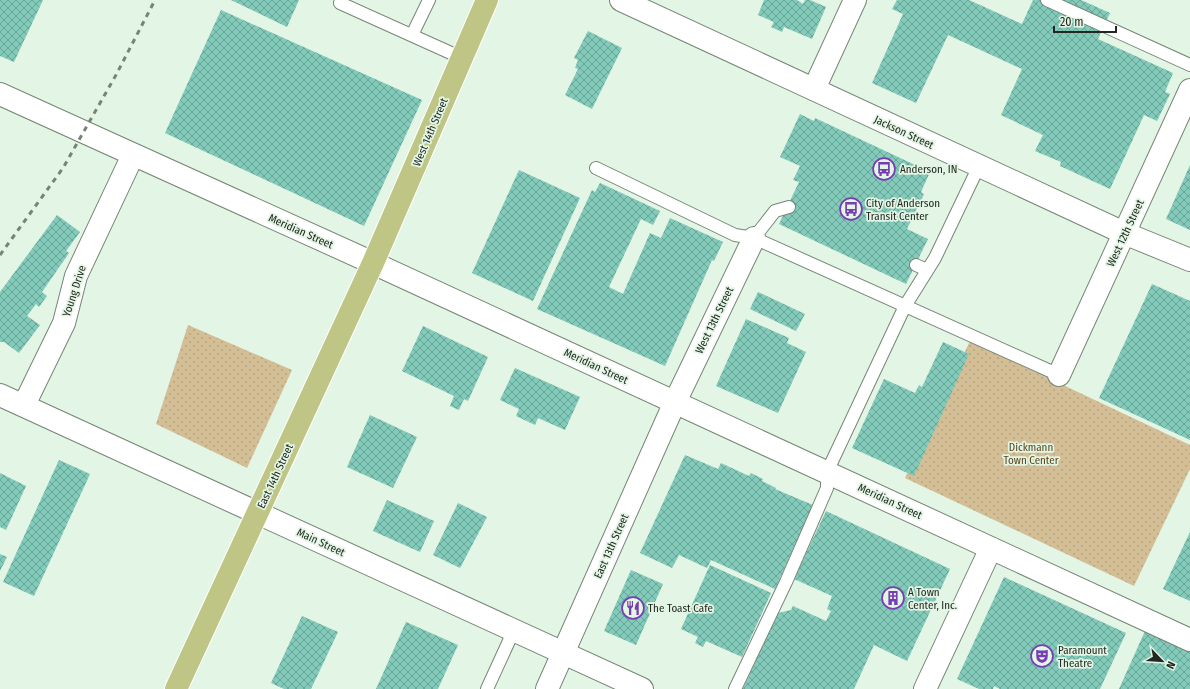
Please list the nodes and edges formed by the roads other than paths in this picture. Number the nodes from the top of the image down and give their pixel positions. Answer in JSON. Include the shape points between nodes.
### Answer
{"nodes":[{"id":1,"x":341,"y":0,"type":"edge"},
{"id":2,"x":429,"y":0,"type":"edge"},
{"id":3,"x":487,"y":0,"type":"edge"},
{"id":4,"x":855,"y":0,"type":"edge"},
{"id":5,"x":1047,"y":0,"type":"edge"},
{"id":6,"x":629,"y":2,"type":"edge"},
{"id":7,"x":412,"y":35,"type":"junction"},
{"id":8,"x":462,"y":58,"type":"junction"},
{"id":9,"x":1190,"y":65,"type":"edge"},
{"id":10,"x":814,"y":89,"type":"junction"},
{"id":11,"x":1190,"y":90,"type":"edge"},
{"id":12,"x":0,"y":94,"type":"edge"},
{"id":13,"x":133,"y":155,"type":"junction"},
{"id":14,"x":979,"y":166,"type":"junction"},
{"id":15,"x":596,"y":168,"type":"dead end"},
{"id":16,"x":789,"y":207,"type":"dead end"},
{"id":17,"x":1124,"y":233,"type":"junction"},
{"id":18,"x":754,"y":238,"type":"junction"},
{"id":19,"x":1190,"y":260,"type":"edge"},
{"id":20,"x":373,"y":263,"type":"junction"},
{"id":21,"x":916,"y":265,"type":"dead end"},
{"id":22,"x":927,"y":270,"type":"junction"},
{"id":23,"x":905,"y":306,"type":"junction"},
{"id":24,"x":1059,"y":375,"type":"joint"},
{"id":25,"x":0,"y":395,"type":"edge"},
{"id":26,"x":675,"y":402,"type":"junction"},
{"id":27,"x":24,"y":406,"type":"junction"},
{"id":28,"x":827,"y":472,"type":"junction"},
{"id":29,"x":258,"y":513,"type":"junction"},
{"id":30,"x":991,"y":548,"type":"junction"},
{"id":31,"x":514,"y":630,"type":"junction"},
{"id":32,"x":1190,"y":640,"type":"edge"},
{"id":33,"x":563,"y":653,"type":"junction"},
{"id":34,"x":639,"y":688,"type":"edge"},
{"id":35,"x":176,"y":689,"type":"edge"},
{"id":36,"x":487,"y":689,"type":"edge"},
{"id":37,"x":547,"y":689,"type":"edge"},
{"id":38,"x":735,"y":689,"type":"edge"},
{"id":39,"x":925,"y":689,"type":"edge"}],
"edges":[{"from":1,"to":7,"type":"lane","via":[[340,3]]},
{"from":2,"to":7,"type":"lane"},
{"from":3,"to":8,"type":"main road","name":"West 14th Street"},
{"from":4,"to":10,"type":"street"},
{"from":5,"to":9,"type":"lane"},
{"from":6,"to":10,"type":"street","name":"Jackson Street"},
{"from":7,"to":8,"type":"lane"},
{"from":8,"to":20,"type":"main road","name":"West 14th Street"},
{"from":10,"to":14,"type":"street","name":"Jackson Street"},
{"from":11,"to":17,"type":"street","name":"West 12th Street"},
{"from":12,"to":13,"type":"street","name":"Meridian Street"},
{"from":13,"to":20,"type":"street","name":"Meridian Street"},
{"from":13,"to":27,"type":"street","name":"Young Drive","via":[[76,276],[64,323]]},
{"from":14,"to":17,"type":"street","name":"Jackson Street"},
{"from":14,"to":22,"type":"lane"},
{"from":15,"to":18,"type":"lane","via":[[735,235]]},
{"from":16,"to":18,"type":"lane","via":[[775,211]]},
{"from":17,"to":19,"type":"street","name":"Jackson Street"},
{"from":17,"to":24,"type":"street","name":"West 12th Street"},
{"from":18,"to":23,"type":"lane"},
{"from":18,"to":26,"type":"street","name":"West 13th Street"},
{"from":20,"to":26,"type":"street","name":"Meridian Street"},
{"from":20,"to":29,"type":"main road","name":"East 14th Street"},
{"from":21,"to":22,"type":"lane"},
{"from":22,"to":23,"type":"lane"},
{"from":23,"to":24,"type":"lane"},
{"from":23,"to":28,"type":"lane"},
{"from":25,"to":27,"type":"street","name":"Main Street"},
{"from":26,"to":28,"type":"street","name":"Meridian Street"},
{"from":26,"to":33,"type":"street","name":"East 13th Street"},
{"from":27,"to":29,"type":"street","name":"Main Street"},
{"from":28,"to":30,"type":"street","name":"Meridian Street"},
{"from":28,"to":38,"type":"lane","via":[[827,488]]},
{"from":29,"to":31,"type":"street","name":"Main Street"},
{"from":29,"to":35,"type":"main road","name":"East 14th Street"},
{"from":30,"to":32,"type":"street","name":"Meridian Street"},
{"from":30,"to":39,"type":"street"},
{"from":31,"to":33,"type":"street","name":"Main Street"},
{"from":31,"to":36,"type":"lane"},
{"from":33,"to":34,"type":"street","name":"Main Street"},
{"from":33,"to":37,"type":"street","name":"East 13th Street"}]}
